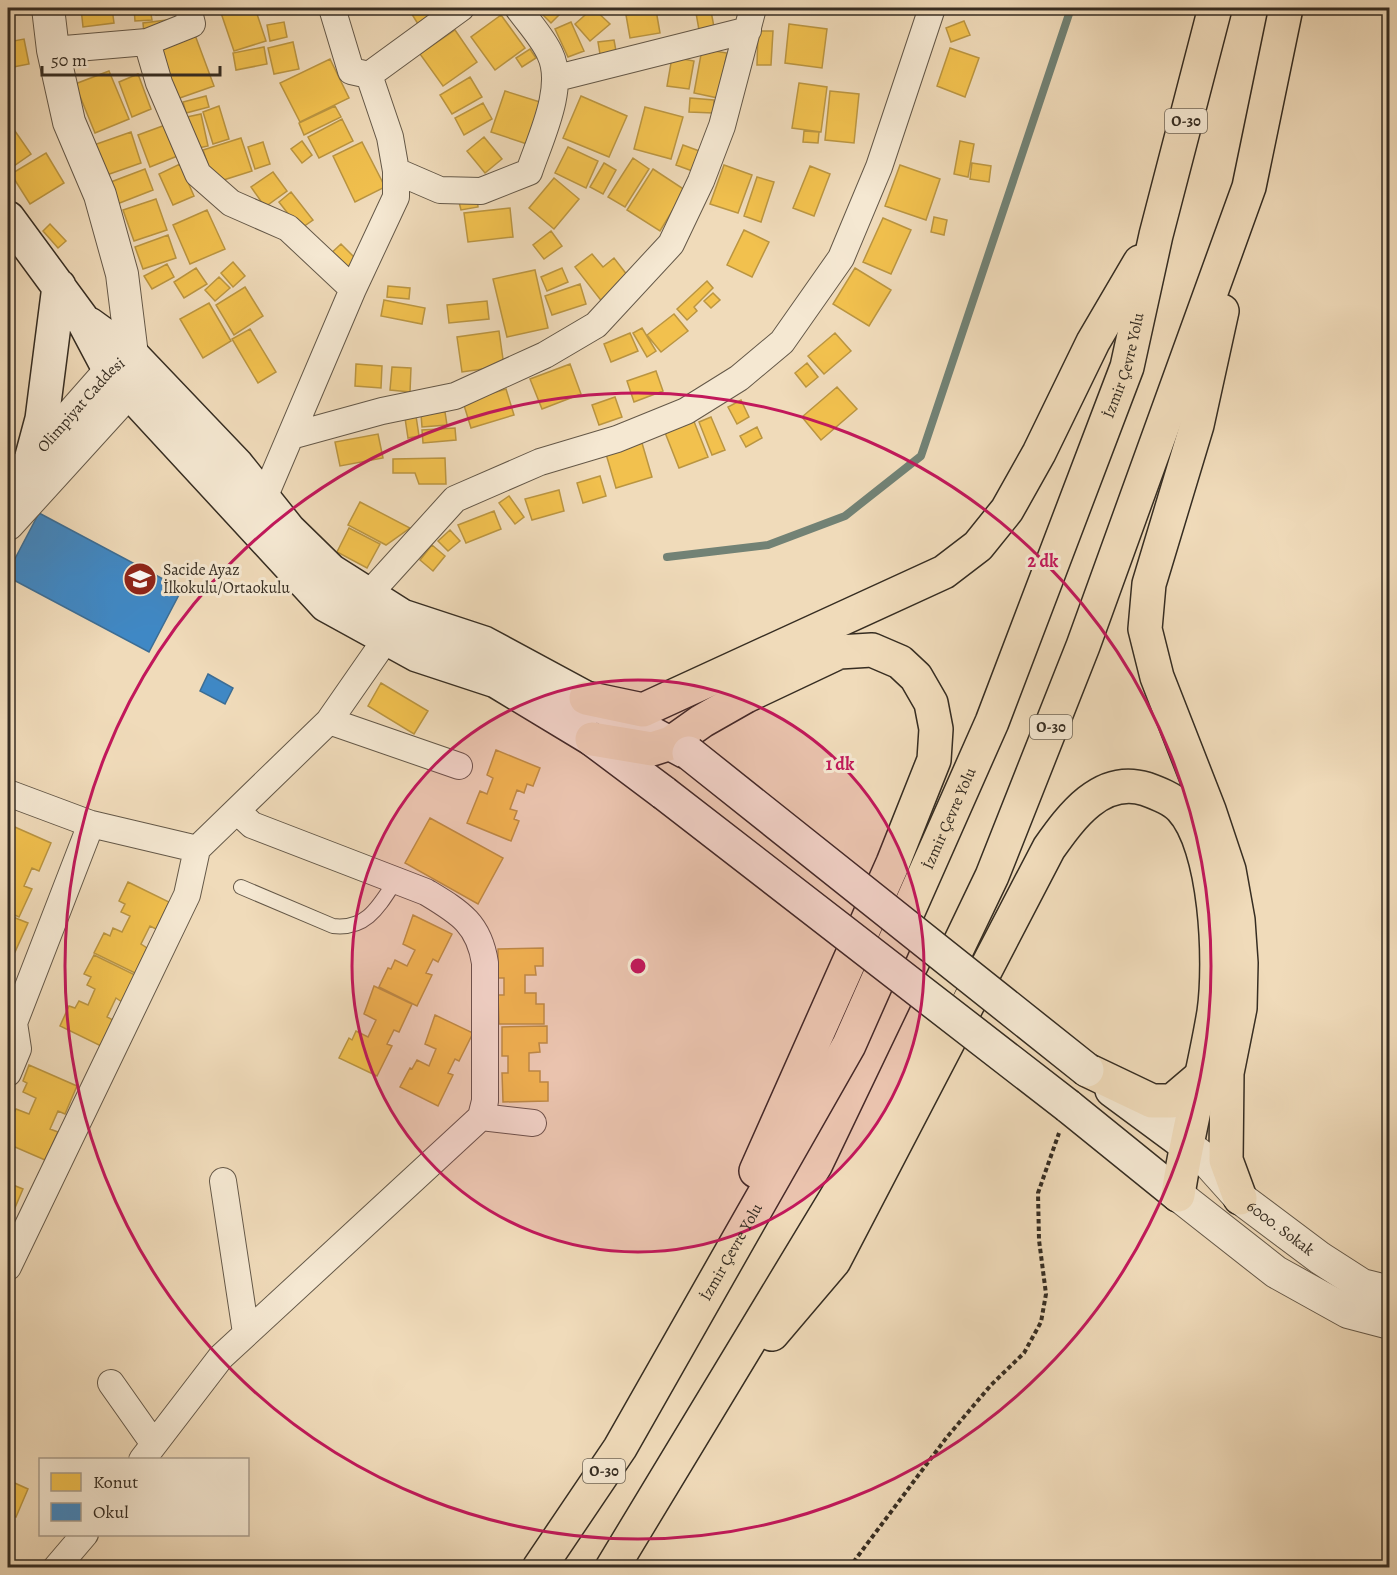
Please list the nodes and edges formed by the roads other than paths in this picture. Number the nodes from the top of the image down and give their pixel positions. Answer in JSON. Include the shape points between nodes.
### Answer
{"nodes":[{"id":1,"x":48,"y":8,"type":"edge"},
{"id":2,"x":188,"y":8,"type":"edge"},
{"id":3,"x":332,"y":8,"type":"edge"},
{"id":4,"x":461,"y":8,"type":"edge"},
{"id":5,"x":518,"y":8,"type":"edge"},
{"id":6,"x":932,"y":8,"type":"edge"},
{"id":7,"x":1215,"y":8,"type":"edge"},
{"id":8,"x":1286,"y":8,"type":"edge"},
{"id":9,"x":752,"y":13,"type":"edge"},
{"id":10,"x":147,"y":42,"type":"junction"},
{"id":11,"x":53,"y":50,"type":"junction"},
{"id":12,"x":369,"y":75,"type":"junction"},
{"id":13,"x":557,"y":78,"type":"junction"},
{"id":14,"x":396,"y":171,"type":"junction"},
{"id":15,"x":1249,"y":187,"type":"junction"},
{"id":16,"x":8,"y":218,"type":"edge"},
{"id":17,"x":1156,"y":235,"type":"junction"},
{"id":18,"x":59,"y":286,"type":"junction"},
{"id":19,"x":353,"y":289,"type":"junction"},
{"id":20,"x":124,"y":372,"type":"junction"},
{"id":21,"x":291,"y":436,"type":"junction"},
{"id":22,"x":31,"y":460,"type":"junction"},
{"id":23,"x":8,"y":487,"type":"edge"},
{"id":24,"x":264,"y":498,"type":"junction"},
{"id":25,"x":8,"y":524,"type":"edge"},
{"id":26,"x":368,"y":595,"type":"junction"},
{"id":27,"x":386,"y":639,"type":"junction"},
{"id":28,"x":586,"y":698,"type":"junction"},
{"id":29,"x":671,"y":699,"type":"junction"},
{"id":30,"x":328,"y":721,"type":"junction"},
{"id":31,"x":592,"y":739,"type":"junction"},
{"id":32,"x":665,"y":744,"type":"junction"},
{"id":33,"x":459,"y":765,"type":"dead end"},
{"id":34,"x":8,"y":793,"type":"edge"},
{"id":35,"x":664,"y":793,"type":"junction"},
{"id":36,"x":237,"y":812,"type":"junction"},
{"id":37,"x":91,"y":824,"type":"junction"},
{"id":38,"x":197,"y":849,"type":"junction"},
{"id":39,"x":396,"y":880,"type":"junction"},
{"id":40,"x":241,"y":887,"type":"dead end"},
{"id":41,"x":1087,"y":1071,"type":"junction"},
{"id":42,"x":8,"y":1073,"type":"edge"},
{"id":43,"x":1213,"y":1075,"type":"junction"},
{"id":44,"x":482,"y":1117,"type":"junction"},
{"id":45,"x":533,"y":1123,"type":"dead end"},
{"id":46,"x":1195,"y":1152,"type":"junction"},
{"id":47,"x":222,"y":1181,"type":"dead end"},
{"id":48,"x":1178,"y":1195,"type":"junction"},
{"id":49,"x":1240,"y":1198,"type":"junction"},
{"id":50,"x":8,"y":1267,"type":"edge"},
{"id":51,"x":1389,"y":1292,"type":"edge"},
{"id":52,"x":1389,"y":1323,"type":"edge"},
{"id":53,"x":246,"y":1334,"type":"junction"},
{"id":54,"x":664,"y":1372,"type":"junction"},
{"id":55,"x":111,"y":1383,"type":"dead end"},
{"id":56,"x":712,"y":1403,"type":"junction"},
{"id":57,"x":148,"y":1452,"type":"edge"},
{"id":58,"x":83,"y":1536,"type":"edge"},
{"id":59,"x":56,"y":1568,"type":"edge"},
{"id":60,"x":539,"y":1568,"type":"edge"},
{"id":61,"x":612,"y":1568,"type":"edge"}],
"edges":[{"from":1,"to":11,"type":"street"},
{"from":2,"to":10,"type":"street","via":[[192,24]]},
{"from":3,"to":12,"type":"street","via":[[351,71]]},
{"from":4,"to":12,"type":"street"},
{"from":5,"to":13,"type":"street","via":[[550,54]]},
{"from":6,"to":26,"type":"street","via":[[879,168],[841,258],[782,342],[739,378],[686,411],[617,439],[540,462],[455,499]]},
{"from":7,"to":17,"type":"highway","name":"İzmir Çevre Yolu","number":"O-30"},
{"from":8,"to":15,"type":"highway","number":"O-30"},
{"from":9,"to":13,"type":"street"},
{"from":9,"to":21,"type":"street","via":[[722,126],[671,244],[596,325],[545,355],[455,396]]},
{"from":10,"to":11,"type":"street"},
{"from":10,"to":19,"type":"street","via":[[159,83],[198,174],[231,203],[288,228]]},
{"from":11,"to":20,"type":"street","via":[[69,122],[100,195],[122,274]]},
{"from":12,"to":14,"type":"street","via":[[390,137]]},
{"from":13,"to":14,"type":"street","via":[[529,172],[481,191],[440,190]]},
{"from":14,"to":19,"type":"street","via":[[396,197]]},
{"from":15,"to":43,"type":"highway","via":[[1197,425],[1149,584],[1145,629],[1157,677],[1219,840],[1238,920],[1240,1008]]},
{"from":15,"to":56,"type":"highway","number":"O-30","via":[[1083,646],[992,876],[846,1181]]},
{"from":16,"to":18,"type":"main road"},
{"from":17,"to":29,"type":"highway","via":[[1093,342],[1007,510],[978,546],[944,572]]},
{"from":17,"to":54,"type":"highway","name":"İzmir Çevre Yolu","number":"O-30","via":[[1127,367],[987,733],[849,1045]]},
{"from":18,"to":20,"type":"main road"},
{"from":18,"to":22,"type":"main road","via":[[42,418]]},
{"from":19,"to":21,"type":"street"},
{"from":20,"to":22,"type":"street","name":"Olimpiyat Caddesi"},
{"from":20,"to":24,"type":"main road"},
{"from":20,"to":25,"type":"street","name":"Olimpiyat Caddesi"},
{"from":20,"to":27,"type":"main road","via":[[326,605]]},
{"from":21,"to":24,"type":"street"},
{"from":22,"to":23,"type":"street","name":"Olimpiyat Caddesi"},
{"from":24,"to":26,"type":"main road","via":[[331,571]]},
{"from":26,"to":28,"type":"main road","via":[[402,616],[484,643]]},
{"from":27,"to":30,"type":"street"},
{"from":27,"to":31,"type":"main road","via":[[417,655],[496,681]]},
{"from":28,"to":29,"type":"highway","via":[[643,710]]},
{"from":28,"to":32,"type":"main road"},
{"from":29,"to":32,"type":"highway","via":[[655,717]]},
{"from":30,"to":33,"type":"street"},
{"from":30,"to":36,"type":"street"},
{"from":31,"to":32,"type":"highway"},
{"from":31,"to":35,"type":"main road"},
{"from":32,"to":35,"type":"highway"},
{"from":32,"to":41,"type":"main road","bridge":true},
{"from":32,"to":54,"type":"highway","via":[[746,696],[839,652],[872,650],[900,662],[916,677],[931,703],[936,729],[934,760],[893,864]]},
{"from":34,"to":37,"type":"street"},
{"from":35,"to":48,"type":"main road","bridge":true},
{"from":36,"to":38,"type":"street"},
{"from":36,"to":39,"type":"street","via":[[252,825]]},
{"from":37,"to":38,"type":"street"},
{"from":37,"to":42,"type":"street","via":[[14,1023],[18,1049]]},
{"from":38,"to":50,"type":"street","via":[[187,895]]},
{"from":39,"to":40,"type":"lane","via":[[371,917],[344,927],[333,926]]},
{"from":39,"to":44,"type":"street","via":[[450,906],[482,941]]},
{"from":41,"to":43,"type":"highway","via":[[1152,1101],[1172,1101]]},
{"from":41,"to":46,"type":"main road"},
{"from":43,"to":46,"type":"highway"},
{"from":43,"to":49,"type":"highway","via":[[1226,1160]]},
{"from":43,"to":56,"type":"highway","via":[[1216,918],[1197,836],[1182,808],[1158,793],[1136,786],[1108,790],[1077,809],[1049,848],[834,1261]]},
{"from":44,"to":45,"type":"street"},
{"from":44,"to":53,"type":"street"},
{"from":46,"to":48,"type":"highway"},
{"from":46,"to":49,"type":"street","name":"6000. Sokak"},
{"from":47,"to":53,"type":"street"},
{"from":48,"to":52,"type":"street","name":"6000. Sokak","via":[[1276,1272],[1348,1312]]},
{"from":49,"to":51,"type":"street","name":"6000. Sokak","via":[[1362,1285]]},
{"from":53,"to":57,"type":"street","via":[[221,1357]]},
{"from":54,"to":60,"type":"highway","name":"İzmir Çevre Yolu","number":"O-30","via":[[620,1448]]},
{"from":55,"to":57,"type":"street"},
{"from":56,"to":61,"type":"highway","number":"O-30"},
{"from":58,"to":59,"type":"street"}]}
